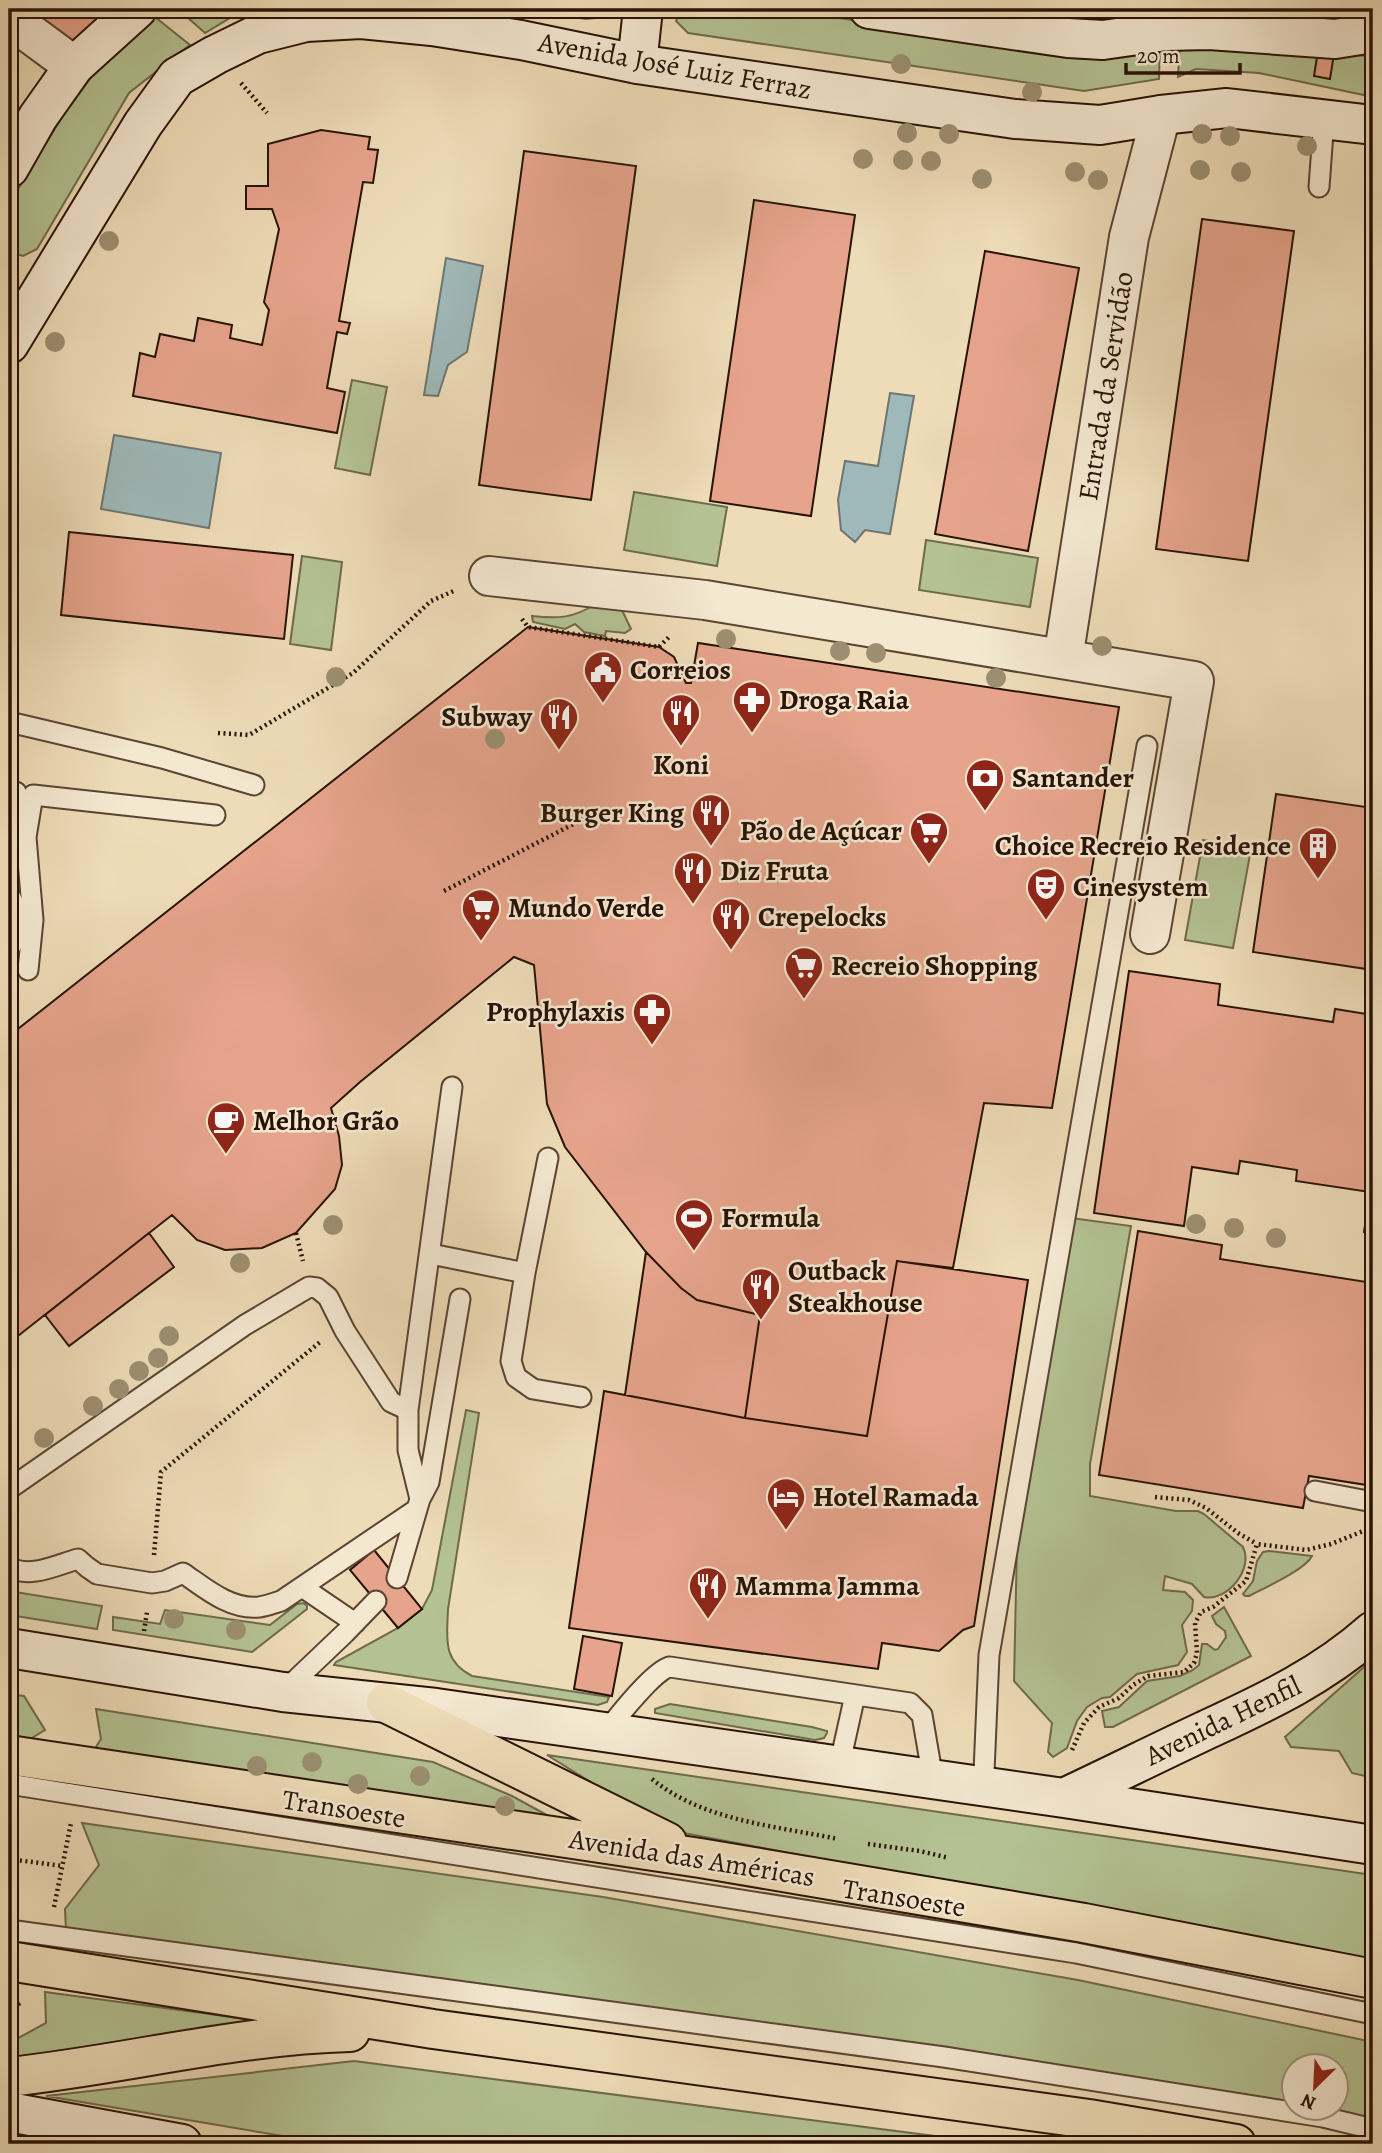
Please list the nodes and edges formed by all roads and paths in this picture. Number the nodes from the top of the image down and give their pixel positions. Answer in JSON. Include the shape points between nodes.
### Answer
{"nodes":[{"id":1,"x":137,"y":9,"type":"edge"},
{"id":2,"x":643,"y":9,"type":"edge"},
{"id":3,"x":869,"y":9,"type":"edge"},
{"id":4,"x":9,"y":18,"type":"edge"},
{"id":5,"x":1373,"y":33,"type":"edge"},
{"id":6,"x":637,"y":64,"type":"junction"},
{"id":7,"x":74,"y":66,"type":"junction"},
{"id":8,"x":1161,"y":116,"type":"junction"},
{"id":9,"x":1324,"y":119,"type":"junction"},
{"id":10,"x":1373,"y":125,"type":"edge"},
{"id":11,"x":9,"y":168,"type":"edge"},
{"id":12,"x":1319,"y":187,"type":"dead end"},
{"id":13,"x":22,"y":292,"type":"edge"},
{"id":14,"x":9,"y":344,"type":"edge"},
{"id":15,"x":489,"y":576,"type":"junction"},
{"id":16,"x":659,"y":647,"type":"dead end"},
{"id":17,"x":1063,"y":659,"type":"junction"},
{"id":18,"x":9,"y":722,"type":"edge"},
{"id":19,"x":218,"y":733,"type":"dead end"},
{"id":20,"x":1146,"y":746,"type":"dead end"},
{"id":21,"x":254,"y":785,"type":"dead end"},
{"id":22,"x":25,"y":793,"type":"junction"},
{"id":23,"x":215,"y":816,"type":"dead end"},
{"id":24,"x":589,"y":816,"type":"dead end"},
{"id":25,"x":9,"y":828,"type":"edge"},
{"id":26,"x":444,"y":891,"type":"dead end"},
{"id":27,"x":9,"y":893,"type":"edge"},
{"id":28,"x":1150,"y":934,"type":"dead end"},
{"id":29,"x":9,"y":951,"type":"edge"},
{"id":30,"x":28,"y":970,"type":"dead end"},
{"id":31,"x":452,"y":1087,"type":"dead end"},
{"id":32,"x":548,"y":1158,"type":"dead end"},
{"id":33,"x":296,"y":1233,"type":"dead end"},
{"id":34,"x":431,"y":1254,"type":"junction"},
{"id":35,"x":525,"y":1273,"type":"junction"},
{"id":36,"x":309,"y":1287,"type":"junction"},
{"id":37,"x":460,"y":1299,"type":"dead end"},
{"id":38,"x":581,"y":1397,"type":"dead end"},
{"id":39,"x":408,"y":1410,"type":"junction"},
{"id":40,"x":9,"y":1489,"type":"edge"},
{"id":41,"x":1315,"y":1491,"type":"dead end"},
{"id":42,"x":1154,"y":1496,"type":"dead end"},
{"id":43,"x":1373,"y":1502,"type":"edge"},
{"id":44,"x":419,"y":1504,"type":"junction"},
{"id":45,"x":1371,"y":1527,"type":"dead end"},
{"id":46,"x":1258,"y":1544,"type":"junction"},
{"id":47,"x":9,"y":1567,"type":"edge"},
{"id":48,"x":397,"y":1578,"type":"dead end"},
{"id":49,"x":152,"y":1583,"type":"junction"},
{"id":50,"x":302,"y":1587,"type":"junction"},
{"id":51,"x":376,"y":1601,"type":"dead end"},
{"id":52,"x":355,"y":1623,"type":"junction"},
{"id":53,"x":1373,"y":1631,"type":"edge"},
{"id":54,"x":142,"y":1642,"type":"dead end"},
{"id":55,"x":9,"y":1648,"type":"edge"},
{"id":56,"x":283,"y":1692,"type":"junction"},
{"id":57,"x":855,"y":1695,"type":"junction"},
{"id":58,"x":386,"y":1703,"type":"junction"},
{"id":59,"x":606,"y":1732,"type":"junction"},
{"id":60,"x":9,"y":1755,"type":"edge"},
{"id":61,"x":1069,"y":1756,"type":"dead end"},
{"id":62,"x":839,"y":1767,"type":"junction"},
{"id":63,"x":933,"y":1779,"type":"junction"},
{"id":64,"x":9,"y":1784,"type":"edge"},
{"id":65,"x":981,"y":1786,"type":"junction"},
{"id":66,"x":77,"y":1794,"type":"junction"},
{"id":67,"x":1064,"y":1798,"type":"junction"},
{"id":68,"x":1373,"y":1845,"type":"edge"},
{"id":69,"x":700,"y":1858,"type":"junction"},
{"id":70,"x":9,"y":1860,"type":"edge"},
{"id":71,"x":63,"y":1866,"type":"junction"},
{"id":72,"x":53,"y":1912,"type":"dead end"},
{"id":73,"x":9,"y":1930,"type":"edge"},
{"id":74,"x":9,"y":1961,"type":"edge"},
{"id":75,"x":1373,"y":1979,"type":"edge"},
{"id":76,"x":1373,"y":2014,"type":"edge"},
{"id":77,"x":433,"y":2029,"type":"junction"},
{"id":78,"x":9,"y":2077,"type":"edge"},
{"id":79,"x":9,"y":2112,"type":"edge"},
{"id":80,"x":1373,"y":2129,"type":"edge"},
{"id":81,"x":182,"y":2144,"type":"edge"},
{"id":82,"x":1236,"y":2144,"type":"edge"}],
"edges":[{"from":1,"to":7,"type":"street"},
{"from":2,"to":6,"type":"street"},
{"from":3,"to":5,"type":"street","via":[[1103,40],[1198,30],[1335,39]]},
{"from":4,"to":7,"type":"street"},
{"from":6,"to":8,"type":"street","name":"Avenida José Luiz Ferraz","via":[[1015,119],[1100,125]]},
{"from":6,"to":13,"type":"street","name":"Avenida José Luiz Ferraz","via":[[521,40],[373,20],[306,22],[258,34],[177,77]]},
{"from":7,"to":11,"type":"street"},
{"from":8,"to":9,"type":"street","name":"Avenida José Luiz Ferraz","via":[[1227,108]]},
{"from":8,"to":17,"type":"street","name":"Entrada da Servidão","via":[[1132,218]]},
{"from":9,"to":10,"type":"street","name":"Avenida José Luiz Ferraz"},
{"from":9,"to":12,"type":"lane"},
{"from":13,"to":14,"type":"street","name":"Avenida José Luiz Ferraz"},
{"from":15,"to":16,"type":"path","via":[[528,627]]},
{"from":15,"to":17,"type":"street","via":[[705,600]]},
{"from":15,"to":19,"type":"path","via":[[431,601],[354,674],[249,735]]},
{"from":17,"to":28,"type":"street","via":[[1194,681]]},
{"from":18,"to":21,"type":"lane"},
{"from":20,"to":65,"type":"lane","via":[[989,1655]]},
{"from":22,"to":23,"type":"lane"},
{"from":22,"to":25,"type":"lane"},
{"from":22,"to":30,"type":"lane","via":[[33,920]]},
{"from":24,"to":26,"type":"path"},
{"from":27,"to":29,"type":"lane","via":[[18,911]]},
{"from":31,"to":34,"type":"lane"},
{"from":32,"to":35,"type":"lane"},
{"from":33,"to":36,"type":"path"},
{"from":34,"to":35,"type":"lane"},
{"from":34,"to":39,"type":"lane"},
{"from":35,"to":38,"type":"lane","via":[[511,1361],[516,1377],[533,1389]]},
{"from":36,"to":39,"type":"lane","via":[[328,1297],[391,1402]]},
{"from":36,"to":40,"type":"lane","via":[[245,1325]]},
{"from":36,"to":49,"type":"path","via":[[329,1334],[161,1472]]},
{"from":37,"to":44,"type":"lane","via":[[429,1482]]},
{"from":39,"to":44,"type":"lane","via":[[408,1450]]},
{"from":41,"to":43,"type":"lane"},
{"from":42,"to":46,"type":"path","via":[[1189,1500]]},
{"from":44,"to":48,"type":"lane"},
{"from":44,"to":50,"type":"lane"},
{"from":45,"to":46,"type":"path","via":[[1306,1550]]},
{"from":46,"to":61,"type":"path","via":[[1247,1581],[1201,1612],[1195,1623],[1194,1663],[1184,1672],[1148,1676],[1099,1707],[1084,1723]]},
{"from":47,"to":49,"type":"lane","via":[[29,1573],[78,1559],[97,1574]]},
{"from":49,"to":50,"type":"lane","via":[[183,1573],[218,1596],[258,1607],[281,1601]]},
{"from":49,"to":54,"type":"path"},
{"from":50,"to":52,"type":"lane"},
{"from":51,"to":52,"type":"lane"},
{"from":52,"to":56,"type":"lane"},
{"from":53,"to":67,"type":"street","name":"Avenida Henfil","via":[[1306,1681]]},
{"from":55,"to":56,"type":"street"},
{"from":56,"to":58,"type":"street"},
{"from":57,"to":59,"type":"lane","via":[[670,1667],[664,1668]]},
{"from":57,"to":62,"type":"lane"},
{"from":57,"to":63,"type":"lane","via":[[910,1703],[917,1709],[922,1715]]},
{"from":58,"to":59,"type":"street"},
{"from":58,"to":69,"type":"highway"},
{"from":59,"to":62,"type":"street"},
{"from":60,"to":69,"type":"highway","name":"Avenida das Américas"},
{"from":62,"to":63,"type":"street"},
{"from":63,"to":65,"type":"street"},
{"from":64,"to":66,"type":"lane","name":"Transoeste"},
{"from":65,"to":67,"type":"street"},
{"from":66,"to":71,"type":"path"},
{"from":66,"to":76,"type":"lane","name":"Transoeste","via":[[1076,1953]]},
{"from":67,"to":68,"type":"street"},
{"from":69,"to":75,"type":"highway","name":"Avenida das Américas","via":[[1084,1923]]},
{"from":70,"to":71,"type":"path"},
{"from":71,"to":72,"type":"path"},
{"from":73,"to":80,"type":"lane","via":[[944,2057],[1323,2117]]},
{"from":74,"to":77,"type":"highway"},
{"from":77,"to":78,"type":"highway","via":[[301,2034]]},
{"from":77,"to":82,"type":"highway","via":[[1036,2111]]},
{"from":79,"to":81,"type":"street"}]}
